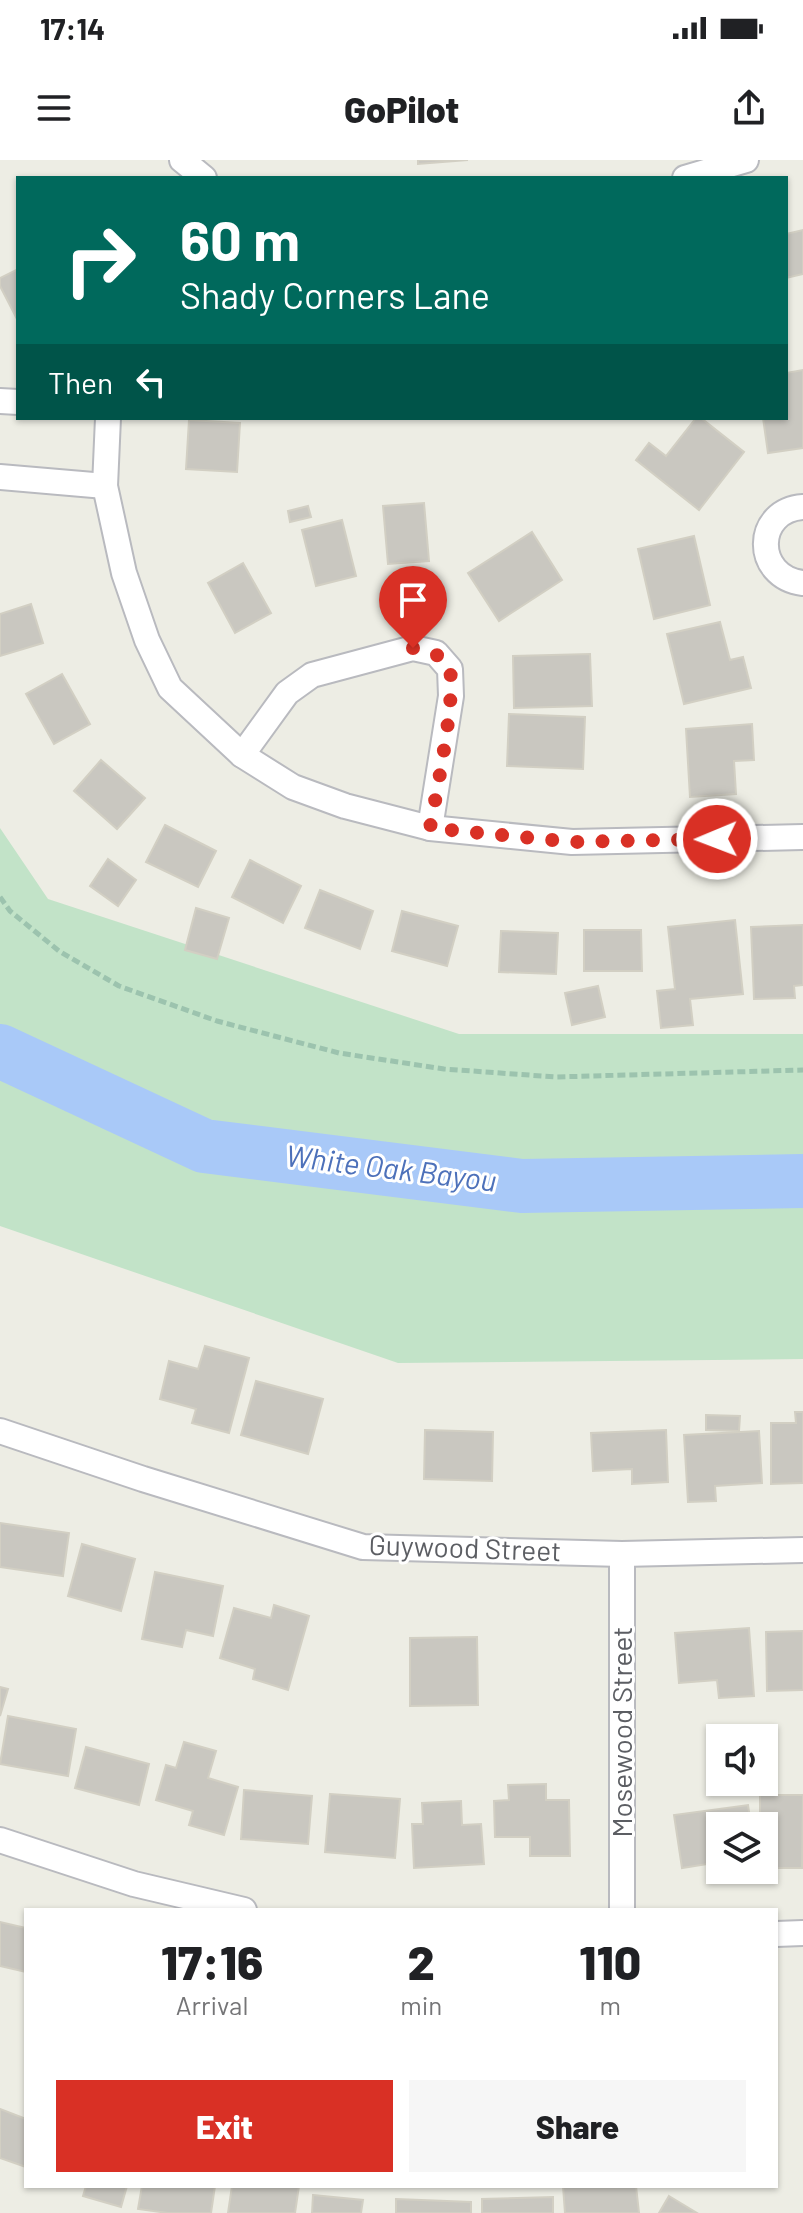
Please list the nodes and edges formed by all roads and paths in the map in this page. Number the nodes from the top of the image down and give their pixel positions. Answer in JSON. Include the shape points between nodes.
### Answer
{"nodes":[{"id":1,"x":182,"y":160,"type":"edge"},
{"id":2,"x":746,"y":160,"type":"edge"},
{"id":3,"x":202,"y":176,"type":"edge"},
{"id":4,"x":692,"y":176,"type":"edge"},
{"id":5,"x":108,"y":420,"type":"edge"},
{"id":6,"x":0,"y":477,"type":"edge"},
{"id":7,"x":105,"y":486,"type":"junction"},
{"id":8,"x":803,"y":507,"type":"edge"},
{"id":9,"x":803,"y":583,"type":"edge"},
{"id":10,"x":242,"y":755,"type":"junction"},
{"id":11,"x":430,"y":828,"type":"junction"},
{"id":12,"x":803,"y":837,"type":"edge"},
{"id":13,"x":0,"y":897,"type":"edge"},
{"id":14,"x":803,"y":1070,"type":"edge"},
{"id":15,"x":0,"y":1431,"type":"edge"},
{"id":16,"x":803,"y":1550,"type":"edge"},
{"id":17,"x":622,"y":1554,"type":"junction"},
{"id":18,"x":0,"y":1840,"type":"edge"},
{"id":19,"x":236,"y":1908,"type":"edge"},
{"id":20,"x":622,"y":1908,"type":"edge"},
{"id":21,"x":803,"y":1933,"type":"edge"},
{"id":22,"x":778,"y":1934,"type":"edge"}],
"edges":[{"from":1,"to":3,"type":"street"},
{"from":2,"to":4,"type":"street"},
{"from":5,"to":7,"type":"street"},
{"from":6,"to":7,"type":"street"},
{"from":7,"to":10,"type":"street","via":[[124,573],[170,688]]},
{"from":8,"to":9,"type":"street","via":[[775,520],[766,554],[778,574]]},
{"from":10,"to":11,"type":"street","via":[[293,787]]},
{"from":10,"to":11,"type":"street","via":[[287,693],[312,675],[413,648],[436,653],[450,669],[451,696]]},
{"from":11,"to":12,"type":"street","via":[[572,842]]},
{"from":13,"to":14,"type":"path","via":[[59,951],[119,986],[217,1021],[339,1053],[444,1069],[556,1077]]},
{"from":15,"to":17,"type":"street","name":"Guywood Street","via":[[363,1547]]},
{"from":16,"to":17,"type":"street","name":"Guywood Street"},
{"from":17,"to":20,"type":"street","name":"Mosewood Street"},
{"from":18,"to":19,"type":"street","via":[[134,1884]]},
{"from":21,"to":22,"type":"street"}]}
